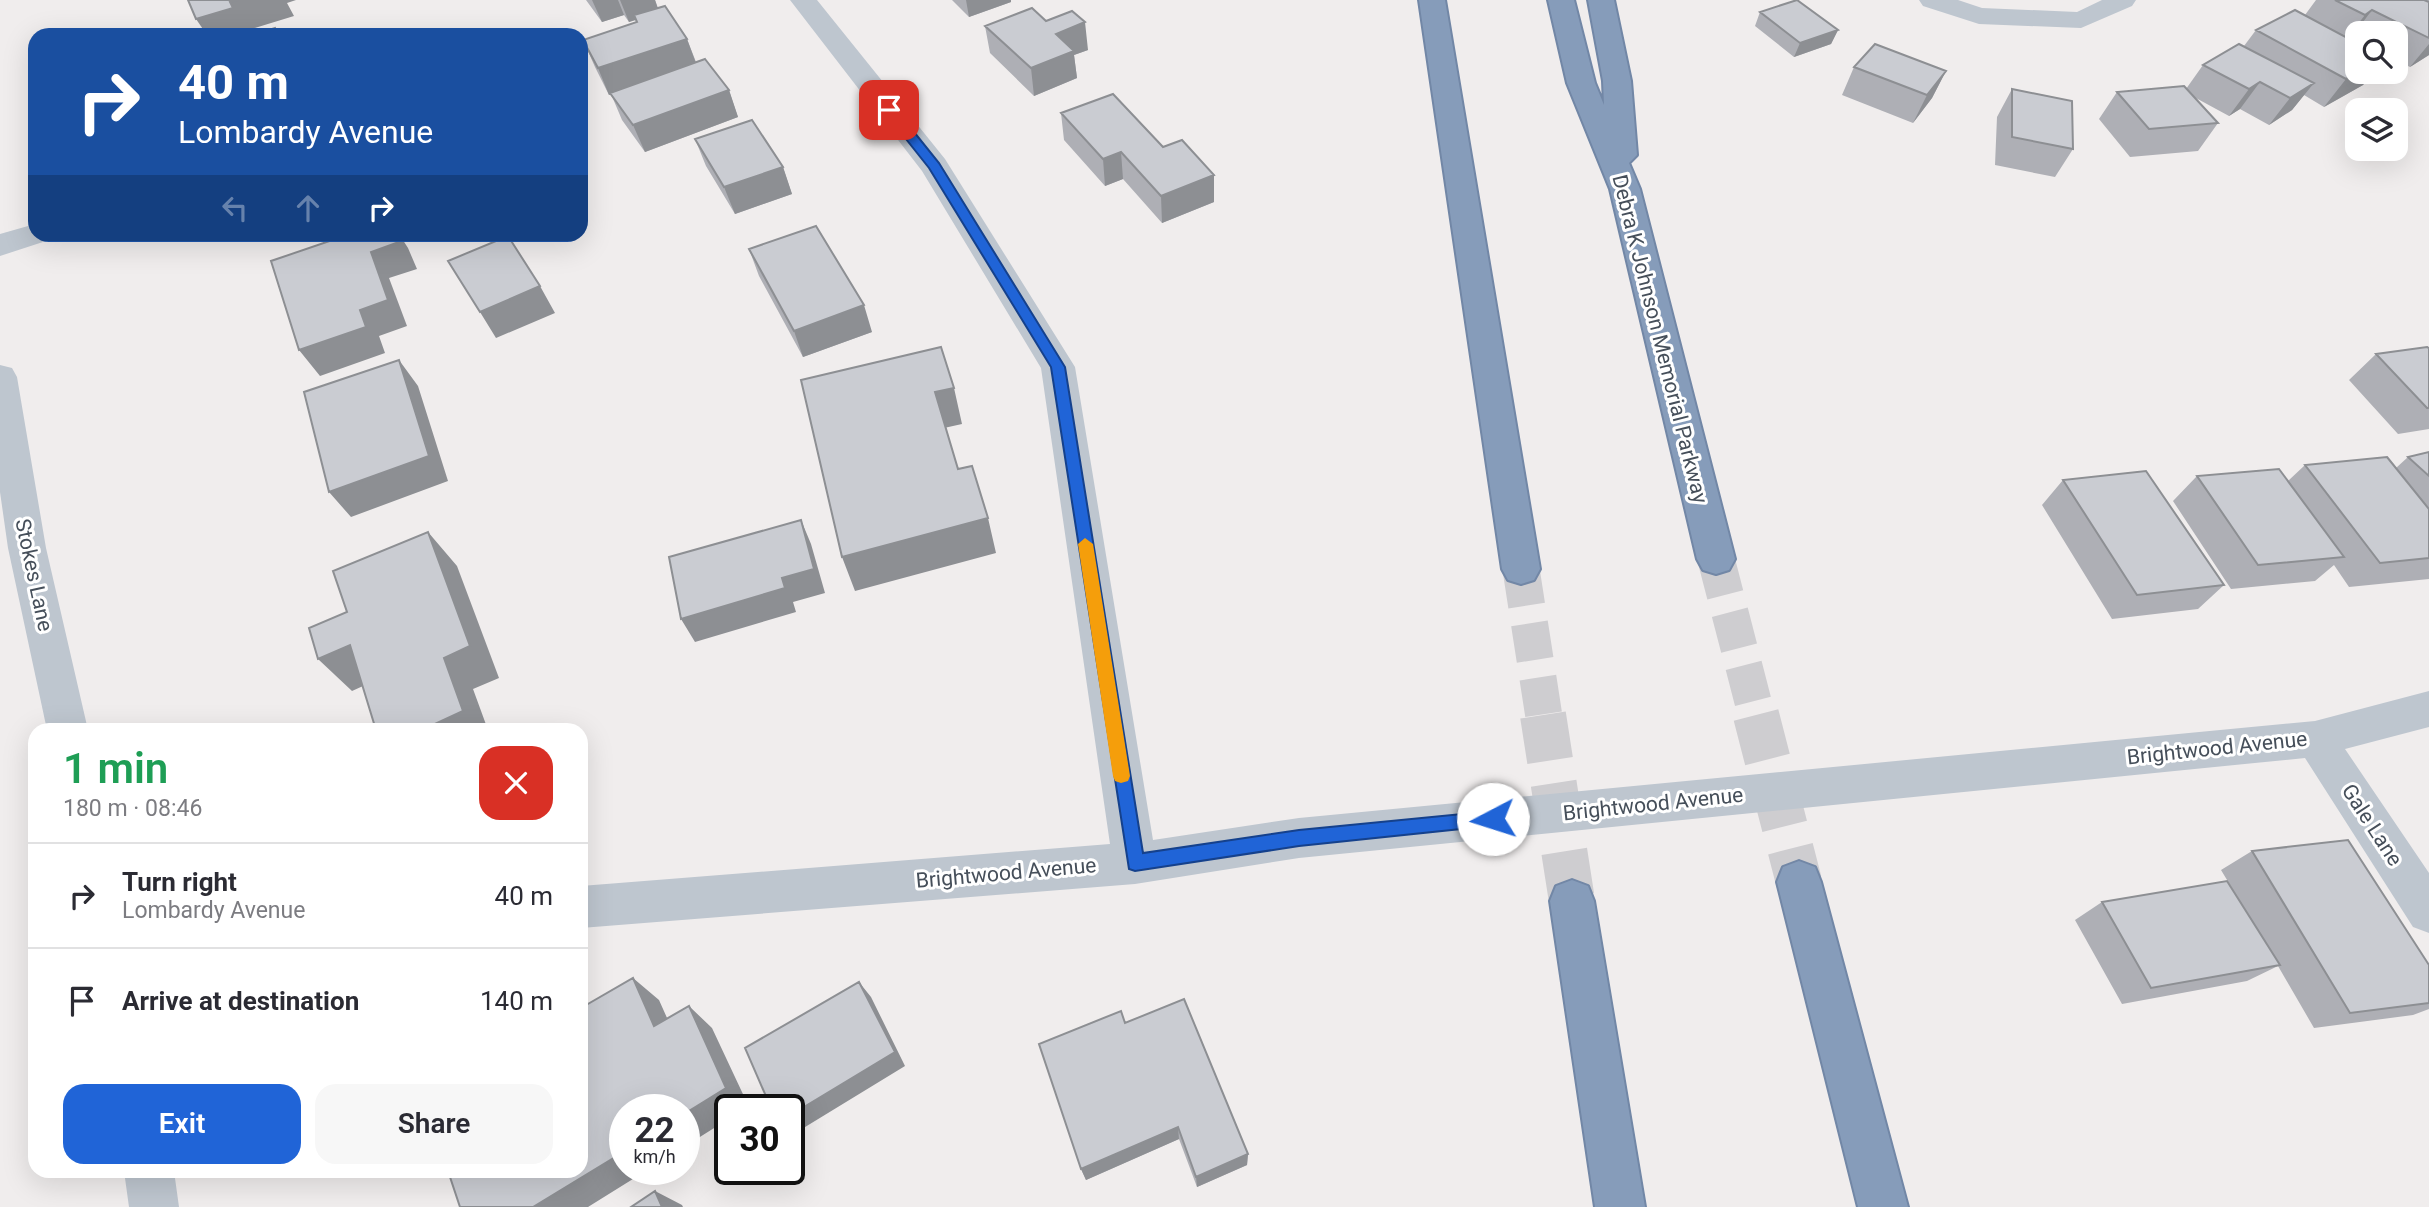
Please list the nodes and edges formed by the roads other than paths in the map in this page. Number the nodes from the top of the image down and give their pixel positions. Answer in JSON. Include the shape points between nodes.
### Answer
{"nodes":[{"id":1,"x":803,"y":0,"type":"edge"},
{"id":2,"x":1432,"y":0,"type":"edge"},
{"id":3,"x":1561,"y":0,"type":"edge"},
{"id":4,"x":1601,"y":0,"type":"edge"},
{"id":5,"x":1932,"y":0,"type":"edge"},
{"id":6,"x":2123,"y":0,"type":"edge"},
{"id":7,"x":1625,"y":189,"type":"junction"},
{"id":8,"x":28,"y":236,"type":"edge"},
{"id":9,"x":0,"y":245,"type":"edge"},
{"id":10,"x":0,"y":377,"type":"edge"},
{"id":11,"x":13,"y":556,"type":"edge"},
{"id":12,"x":1716,"y":559,"type":"tunnel mouth"},
{"id":13,"x":1521,"y":569,"type":"tunnel mouth"},
{"id":14,"x":2429,"y":709,"type":"edge"},
{"id":15,"x":66,"y":723,"type":"edge"},
{"id":16,"x":2315,"y":739,"type":"junction"},
{"id":17,"x":1135,"y":863,"type":"junction"},
{"id":18,"x":1799,"y":882,"type":"tunnel mouth"},
{"id":19,"x":1572,"y":901,"type":"tunnel mouth"},
{"id":20,"x":588,"y":906,"type":"edge"},
{"id":21,"x":2429,"y":912,"type":"edge"},
{"id":22,"x":150,"y":1178,"type":"edge"},
{"id":23,"x":154,"y":1207,"type":"edge"},
{"id":24,"x":1620,"y":1207,"type":"edge"},
{"id":25,"x":1883,"y":1207,"type":"edge"}],
"edges":[{"from":1,"to":17,"type":"street","via":[[934,166],[1058,367]]},
{"from":2,"to":13,"type":"highway"},
{"from":3,"to":7,"type":"highway","name":"Debra K Johnson Memorial Parkway","via":[[1581,83]]},
{"from":4,"to":7,"type":"highway","via":[[1617,81]]},
{"from":5,"to":6,"type":"street","via":[[1979,16],[2081,20]]},
{"from":7,"to":12,"type":"highway","name":"Debra K Johnson Memorial Parkway"},
{"from":8,"to":9,"type":"street"},
{"from":10,"to":11,"type":"street","name":"Stokes Lane"},
{"from":11,"to":15,"type":"street","name":"Stokes Lane"},
{"from":14,"to":16,"type":"street","name":"Brightwood Avenue"},
{"from":16,"to":17,"type":"street","name":"Brightwood Avenue","via":[[1299,838]]},
{"from":16,"to":21,"type":"street","name":"Gale Lane"},
{"from":17,"to":20,"type":"street","name":"Brightwood Avenue"},
{"from":18,"to":25,"type":"highway"},
{"from":19,"to":24,"type":"highway"},
{"from":22,"to":23,"type":"street"}]}
